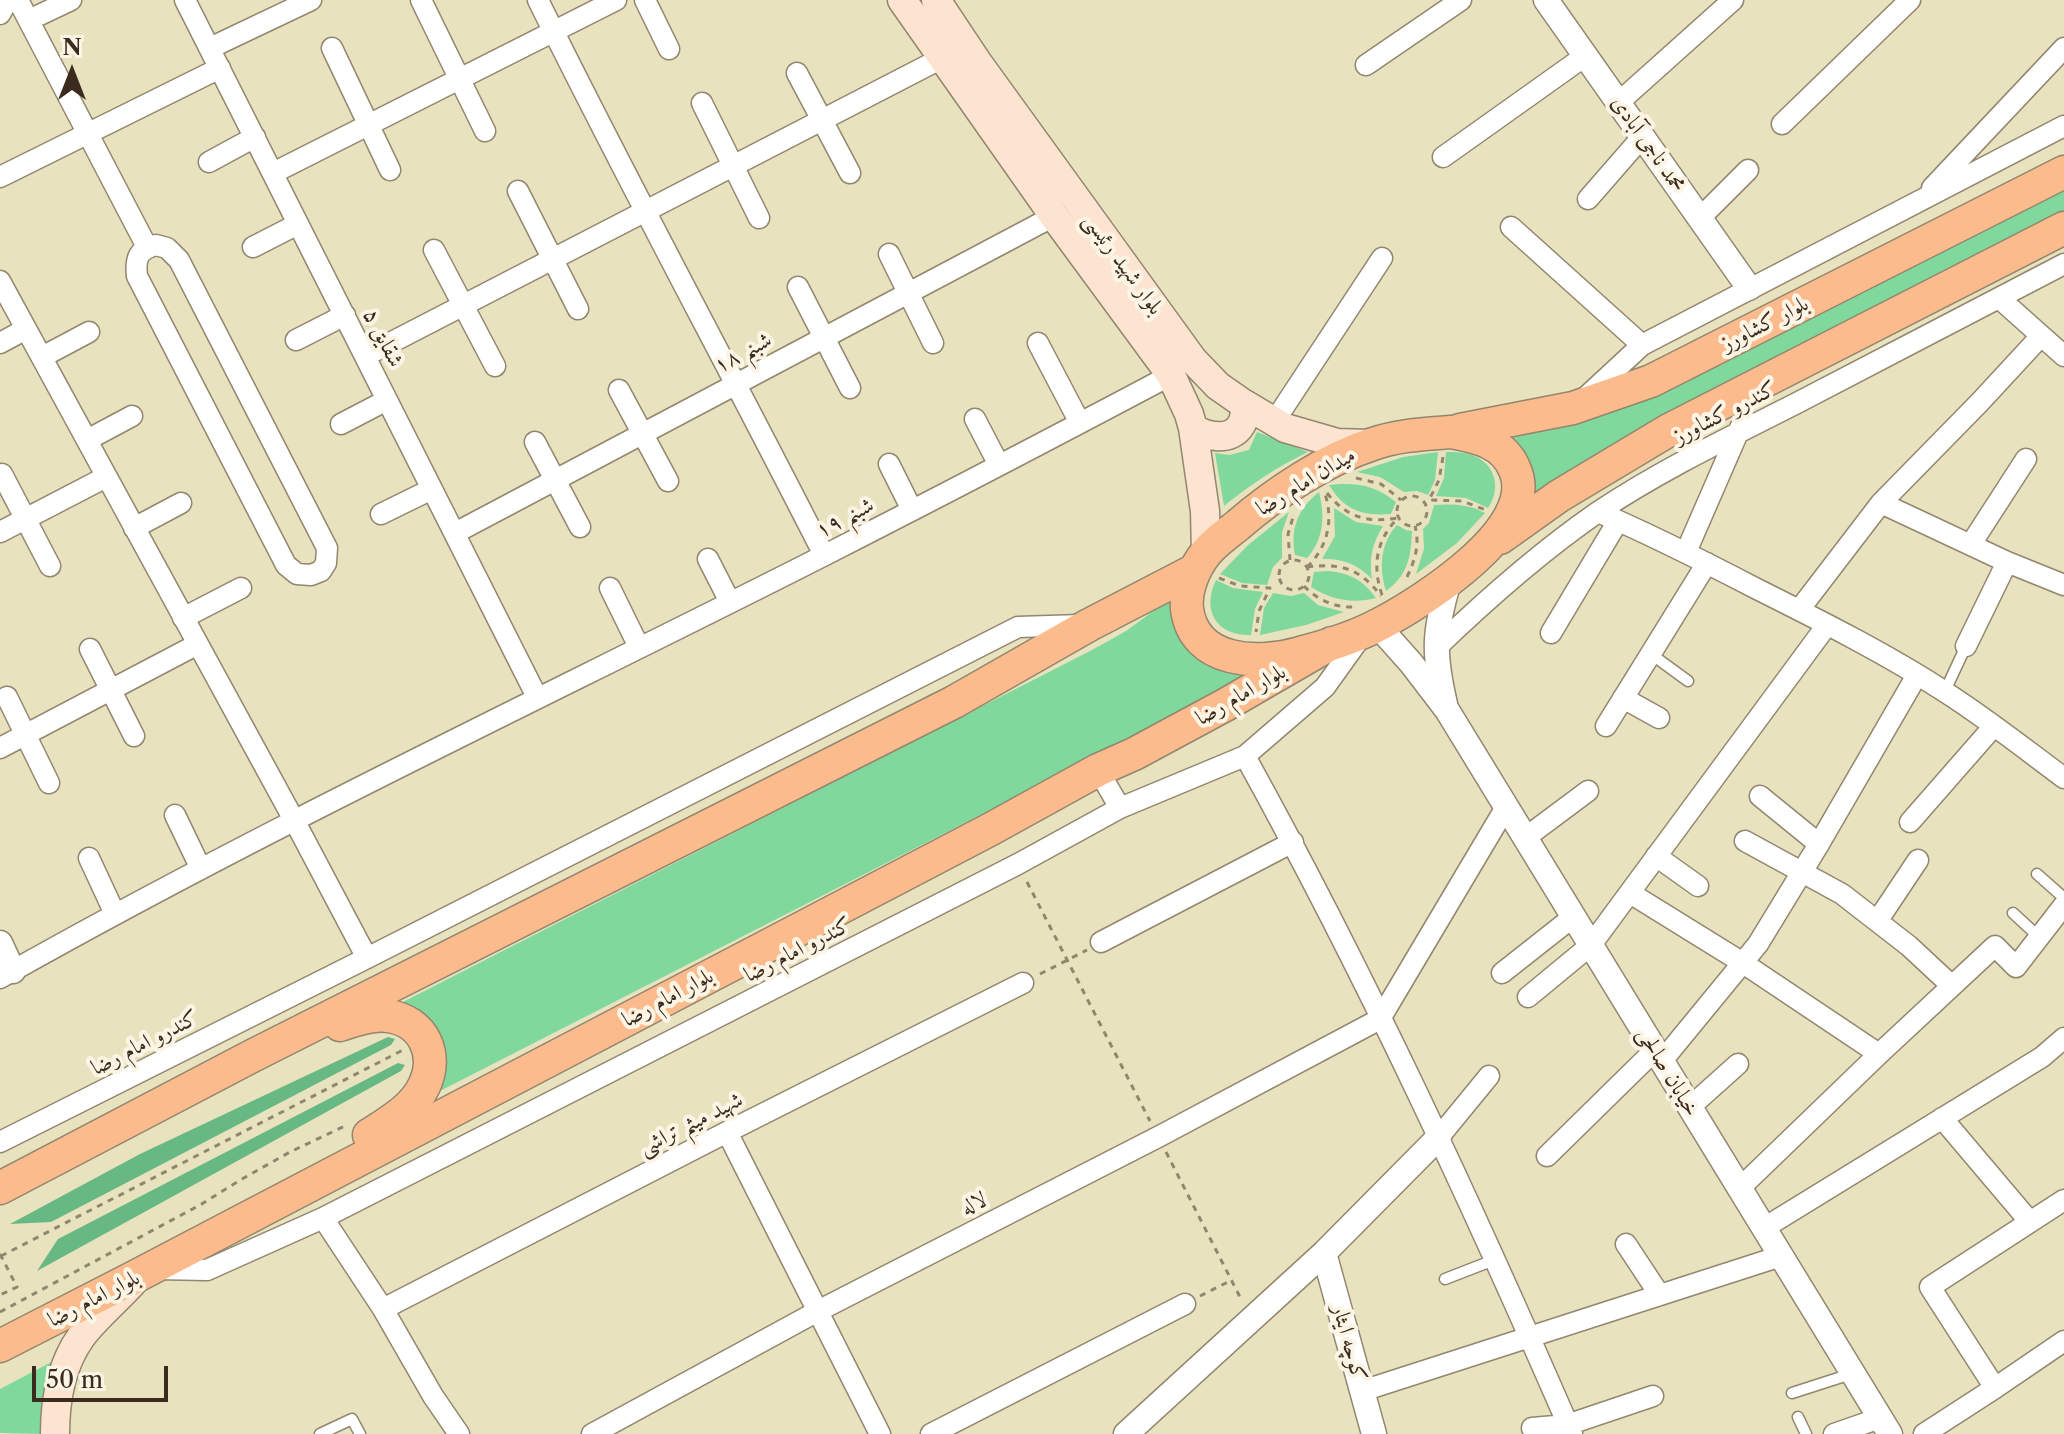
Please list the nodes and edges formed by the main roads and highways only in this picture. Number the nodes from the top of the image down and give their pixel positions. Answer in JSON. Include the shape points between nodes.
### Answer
{"nodes":[{"id":1,"x":902,"y":0,"type":"edge"},
{"id":2,"x":936,"y":0,"type":"edge"},
{"id":3,"x":2064,"y":172,"type":"edge"},
{"id":4,"x":2064,"y":228,"type":"edge"},
{"id":5,"x":1246,"y":405,"type":"junction"},
{"id":6,"x":1193,"y":428,"type":"junction"},
{"id":7,"x":1447,"y":440,"type":"junction"},
{"id":8,"x":1372,"y":444,"type":"junction"},
{"id":9,"x":1488,"y":546,"type":"junction"},
{"id":10,"x":1205,"y":567,"type":"junction"},
{"id":11,"x":1332,"y":643,"type":"junction"},
{"id":12,"x":254,"y":1055,"type":"junction"},
{"id":13,"x":0,"y":1188,"type":"edge"},
{"id":14,"x":244,"y":1220,"type":"junction"},
{"id":15,"x":146,"y":1272,"type":"junction"},
{"id":16,"x":0,"y":1346,"type":"edge"},
{"id":17,"x":55,"y":1434,"type":"edge"}],
"edges":[{"from":1,"to":6,"type":"main road","name":"بلوار شهید رئیسی","via":[[1171,375]]},
{"from":2,"to":5,"type":"main road","name":"بلوار شهید رئیسی","via":[[1193,360]]},
{"from":3,"to":7,"type":"main road","name":"بلوار کشاورز","via":[[1651,381],[1573,408]]},
{"from":4,"to":9,"type":"main road","via":[[1669,430]]},
{"from":5,"to":6,"type":"main road","via":[[1236,431],[1210,436]]},
{"from":5,"to":8,"type":"main road","name":"بلوار شهید رئیسی","via":[[1285,428],[1337,443]]},
{"from":6,"to":10,"type":"main road","name":"بلوار شهید رئیسی","via":[[1205,511]]},
{"from":7,"to":8,"type":"main road","name":"میدان امام رضا","via":[[1407,436]]},
{"from":7,"to":9,"type":"main road","name":"میدان امام رضا","via":[[1473,436],[1494,444],[1518,476],[1510,515]]},
{"from":8,"to":10,"type":"main road","name":"میدان امام رضا","via":[[1286,488],[1252,513]]},
{"from":9,"to":11,"type":"main road","name":"میدان امام رضا","via":[[1449,581],[1365,614]]},
{"from":10,"to":11,"type":"main road","name":"میدان امام رضا","via":[[1186,598],[1190,624],[1202,643],[1234,657],[1267,659]]},
{"from":10,"to":12,"type":"main road","via":[[954,702]]},
{"from":11,"to":14,"type":"main road","name":"بلوار امام رضا","via":[[1134,754]]},
{"from":12,"to":13,"type":"main road"},
{"from":12,"to":14,"type":"main road","via":[[358,1019],[389,1016],[409,1023],[425,1038],[429,1074],[398,1116]]},
{"from":14,"to":15,"type":"main road","name":"بلوار امام رضا"},
{"from":15,"to":16,"type":"main road","name":"بلوار امام رضا"},
{"from":15,"to":17,"type":"main road","via":[[82,1335],[71,1354],[57,1395]]}]}
